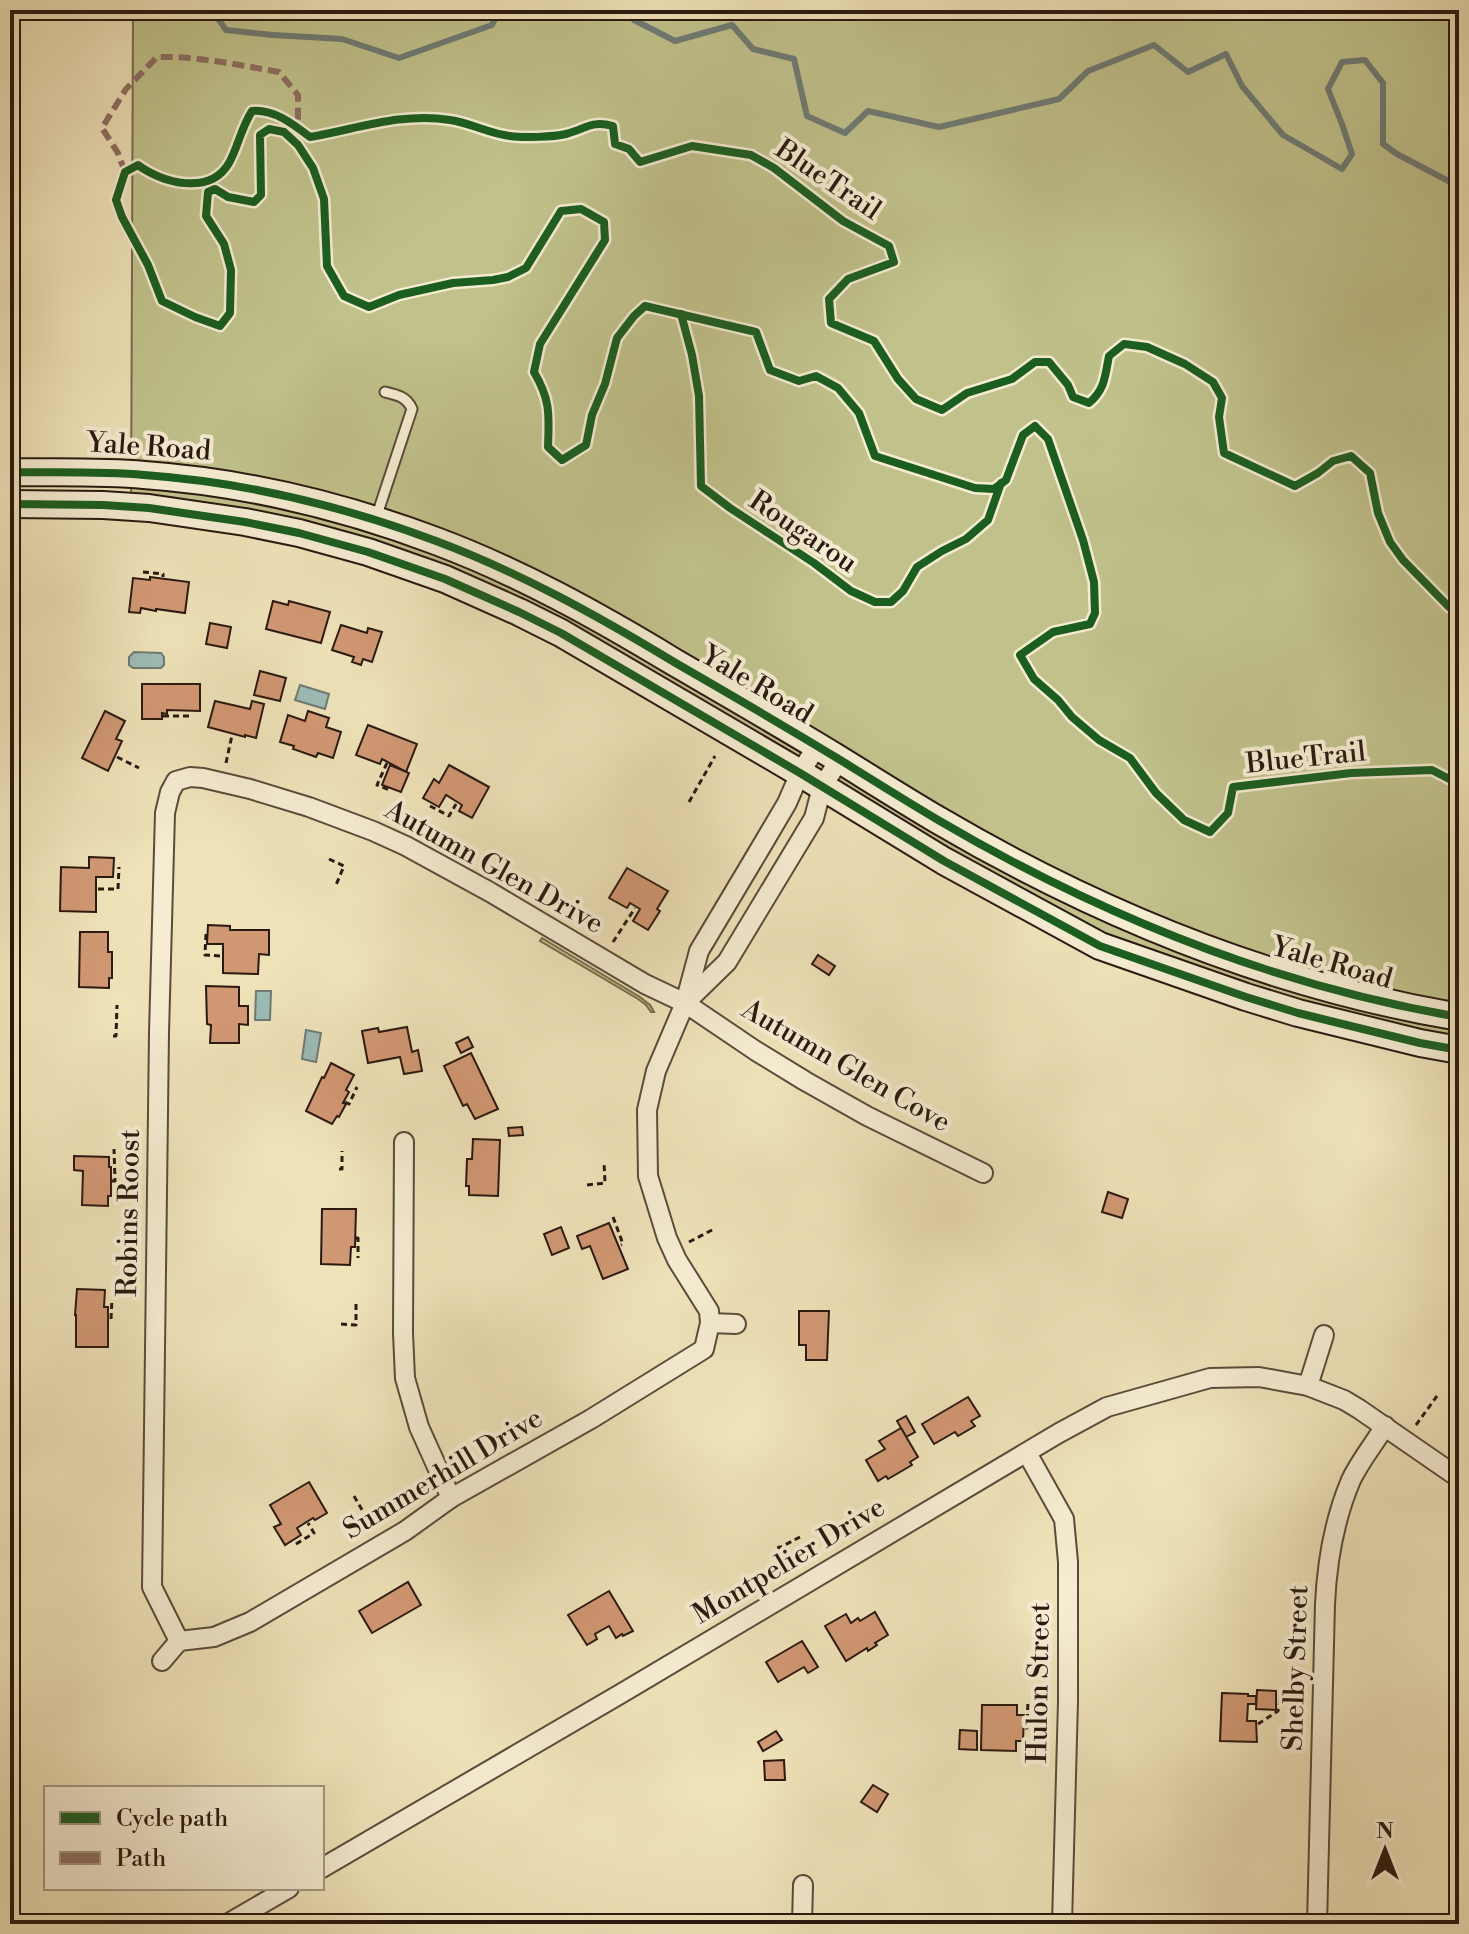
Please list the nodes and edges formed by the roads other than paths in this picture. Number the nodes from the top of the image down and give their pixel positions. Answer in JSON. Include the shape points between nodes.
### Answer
{"nodes":[{"id":1,"x":385,"y":392,"type":"dead end"},
{"id":2,"x":10,"y":472,"type":"edge"},
{"id":3,"x":10,"y":504,"type":"edge"},
{"id":4,"x":375,"y":520,"type":"junction"},
{"id":5,"x":828,"y":753,"type":"junction"},
{"id":6,"x":811,"y":780,"type":"junction"},
{"id":7,"x":176,"y":781,"type":"joint"},
{"id":8,"x":685,"y":1003,"type":"junction"},
{"id":9,"x":1459,"y":1017,"type":"edge"},
{"id":10,"x":1459,"y":1050,"type":"edge"},
{"id":11,"x":404,"y":1142,"type":"dead end"},
{"id":12,"x":983,"y":1173,"type":"dead end"},
{"id":13,"x":710,"y":1323,"type":"junction"},
{"id":14,"x":736,"y":1324,"type":"dead end"},
{"id":15,"x":1324,"y":1335,"type":"dead end"},
{"id":16,"x":1308,"y":1386,"type":"junction"},
{"id":17,"x":1385,"y":1426,"type":"junction"},
{"id":18,"x":1027,"y":1453,"type":"junction"},
{"id":19,"x":1459,"y":1478,"type":"edge"},
{"id":20,"x":451,"y":1498,"type":"junction"},
{"id":21,"x":179,"y":1641,"type":"junction"},
{"id":22,"x":162,"y":1661,"type":"dead end"},
{"id":23,"x":324,"y":1867,"type":"edge"},
{"id":24,"x":803,"y":1885,"type":"dead end"},
{"id":25,"x":286,"y":1890,"type":"edge"},
{"id":26,"x":227,"y":1924,"type":"edge"},
{"id":27,"x":802,"y":1924,"type":"edge"},
{"id":28,"x":1062,"y":1924,"type":"edge"},
{"id":29,"x":1317,"y":1924,"type":"edge"}],
"edges":[{"from":1,"to":4,"type":"lane","via":[[408,401],[412,409]]},
{"from":2,"to":4,"type":"main road","name":"Yale Road","via":[[144,475],[221,485]]},
{"from":3,"to":6,"type":"main road","name":"Yale Road","via":[[103,505],[204,515],[299,533],[410,567],[561,633]]},
{"from":4,"to":5,"type":"main road","name":"Yale Road","via":[[476,557],[599,617]]},
{"from":5,"to":6,"type":"street"},
{"from":5,"to":6,"type":"street"},
{"from":5,"to":9,"type":"main road","name":"Yale Road","via":[[1053,883],[1145,924],[1318,984]]},
{"from":6,"to":8,"type":"street","via":[[787,803],[699,951]]},
{"from":6,"to":8,"type":"street","via":[[814,818],[727,962]]},
{"from":6,"to":10,"type":"main road","name":"Yale Road","via":[[1100,946],[1298,1013]]},
{"from":7,"to":8,"type":"street","name":"Autumn Glen Drive","via":[[203,778],[250,789],[373,831]]},
{"from":7,"to":21,"type":"street","name":"Robins Roost","via":[[165,813],[152,1587]]},
{"from":8,"to":12,"type":"street","name":"Autumn Glen Cove","via":[[805,1081]]},
{"from":8,"to":13,"type":"street","via":[[650,1097],[648,1176],[667,1238],[709,1311]]},
{"from":11,"to":20,"type":"street","via":[[405,1378],[419,1427]]},
{"from":13,"to":14,"type":"street"},
{"from":13,"to":20,"type":"street","name":"Summerhill Drive","via":[[704,1349],[686,1362]]},
{"from":15,"to":16,"type":"street"},
{"from":16,"to":17,"type":"street","name":"Montpelier Drive","via":[[1344,1400]]},
{"from":16,"to":18,"type":"street","name":"Montpelier Drive","via":[[1259,1377],[1210,1378],[1107,1407]]},
{"from":17,"to":19,"type":"street","name":"Montpelier Drive"},
{"from":17,"to":29,"type":"street","name":"Shelby Street","via":[[1352,1480],[1328,1560]]},
{"from":18,"to":23,"type":"street","name":"Montpelier Drive"},
{"from":18,"to":28,"type":"street","name":"Hulon Street","via":[[1064,1519],[1068,1562]]},
{"from":20,"to":21,"type":"street","name":"Summerhill Drive","via":[[250,1622],[214,1637]]},
{"from":21,"to":22,"type":"street"},
{"from":24,"to":27,"type":"street"},
{"from":25,"to":26,"type":"street"}]}
